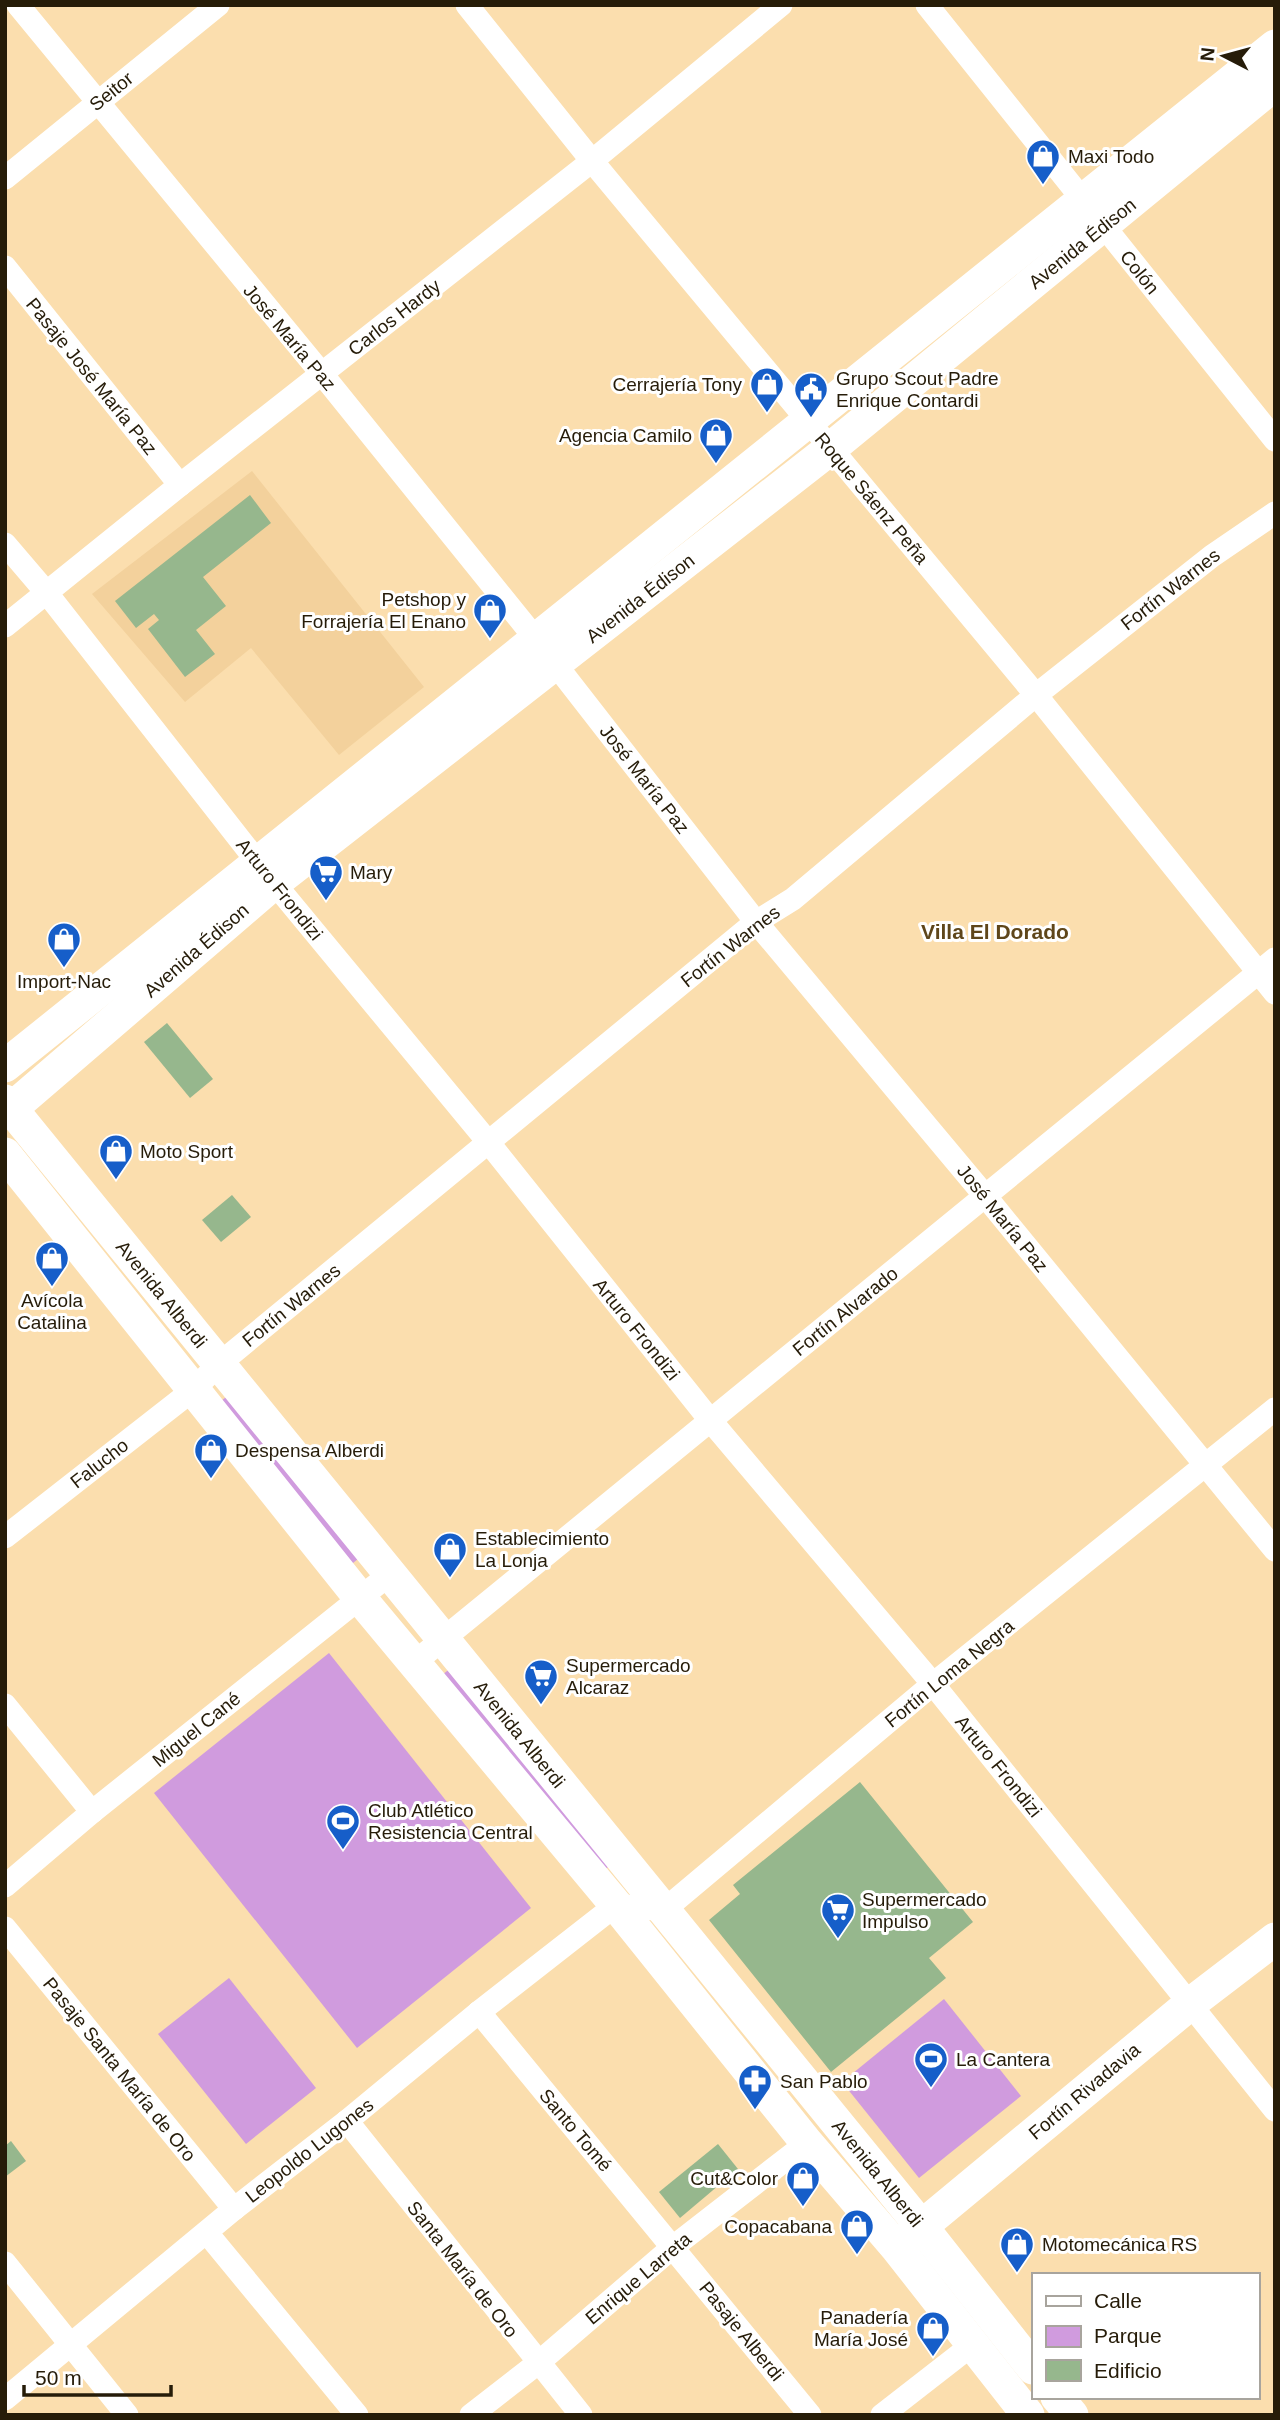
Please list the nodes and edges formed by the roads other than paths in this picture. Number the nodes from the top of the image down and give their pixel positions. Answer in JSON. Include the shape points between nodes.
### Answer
{"nodes":[{"id":1,"x":18,"y":5,"type":"edge"},
{"id":2,"x":218,"y":5,"type":"edge"},
{"id":3,"x":467,"y":5,"type":"edge"},
{"id":4,"x":780,"y":5,"type":"edge"},
{"id":5,"x":927,"y":5,"type":"edge"},
{"id":6,"x":1275,"y":46,"type":"edge"},
{"id":7,"x":1275,"y":84,"type":"edge"},
{"id":8,"x":97,"y":103,"type":"junction"},
{"id":9,"x":592,"y":161,"type":"junction"},
{"id":10,"x":5,"y":178,"type":"edge"},
{"id":11,"x":1084,"y":200,"type":"junction"},
{"id":12,"x":1103,"y":226,"type":"junction"},
{"id":13,"x":5,"y":267,"type":"edge"},
{"id":14,"x":322,"y":374,"type":"junction"},
{"id":15,"x":808,"y":422,"type":"junction"},
{"id":16,"x":1275,"y":440,"type":"edge"},
{"id":17,"x":830,"y":449,"type":"junction"},
{"id":18,"x":180,"y":485,"type":"junction"},
{"id":19,"x":1275,"y":513,"type":"edge"},
{"id":20,"x":5,"y":544,"type":"edge"},
{"id":21,"x":46,"y":592,"type":"junction"},
{"id":22,"x":5,"y":626,"type":"edge"},
{"id":23,"x":535,"y":638,"type":"junction"},
{"id":24,"x":555,"y":664,"type":"junction"},
{"id":25,"x":1036,"y":695,"type":"junction"},
{"id":26,"x":266,"y":872,"type":"junction"},
{"id":27,"x":756,"y":922,"type":"junction"},
{"id":28,"x":1267,"y":966,"type":"edge"},
{"id":29,"x":1275,"y":993,"type":"edge"},
{"id":30,"x":5,"y":1066,"type":"edge"},
{"id":31,"x":7,"y":1107,"type":"edge"},
{"id":32,"x":489,"y":1143,"type":"junction"},
{"id":33,"x":5,"y":1154,"type":"edge"},
{"id":34,"x":986,"y":1197,"type":"junction"},
{"id":35,"x":219,"y":1364,"type":"junction"},
{"id":36,"x":193,"y":1390,"type":"junction"},
{"id":37,"x":1275,"y":1409,"type":"edge"},
{"id":38,"x":710,"y":1420,"type":"junction"},
{"id":39,"x":1206,"y":1466,"type":"junction"},
{"id":40,"x":5,"y":1537,"type":"edge"},
{"id":41,"x":1275,"y":1550,"type":"edge"},
{"id":42,"x":390,"y":1574,"type":"junction"},
{"id":43,"x":360,"y":1598,"type":"junction"},
{"id":44,"x":444,"y":1641,"type":"junction"},
{"id":45,"x":415,"y":1662,"type":"junction"},
{"id":46,"x":933,"y":1684,"type":"junction"},
{"id":47,"x":5,"y":1705,"type":"edge"},
{"id":48,"x":92,"y":1812,"type":"junction"},
{"id":49,"x":5,"y":1886,"type":"edge"},
{"id":50,"x":616,"y":1905,"type":"junction"},
{"id":51,"x":664,"y":1910,"type":"junction"},
{"id":52,"x":5,"y":1928,"type":"edge"},
{"id":53,"x":1275,"y":1939,"type":"edge"},
{"id":54,"x":1190,"y":2004,"type":"junction"},
{"id":55,"x":479,"y":2012,"type":"junction"},
{"id":56,"x":1275,"y":2110,"type":"edge"},
{"id":57,"x":347,"y":2122,"type":"junction"},
{"id":58,"x":807,"y":2143,"type":"junction"},
{"id":59,"x":234,"y":2209,"type":"junction"},
{"id":60,"x":207,"y":2234,"type":"junction"},
{"id":61,"x":909,"y":2237,"type":"junction"},
{"id":62,"x":673,"y":2247,"type":"junction"},
{"id":63,"x":5,"y":2263,"type":"edge"},
{"id":64,"x":972,"y":2345,"type":"junction"},
{"id":65,"x":70,"y":2346,"type":"junction"},
{"id":66,"x":538,"y":2363,"type":"junction"},
{"id":67,"x":1032,"y":2367,"type":"edge"},
{"id":68,"x":5,"y":2399,"type":"edge"},
{"id":69,"x":1060,"y":2399,"type":"edge"},
{"id":70,"x":127,"y":2415,"type":"edge"},
{"id":71,"x":357,"y":2415,"type":"edge"},
{"id":72,"x":471,"y":2415,"type":"edge"},
{"id":73,"x":580,"y":2415,"type":"edge"},
{"id":74,"x":810,"y":2415,"type":"edge"},
{"id":75,"x":882,"y":2415,"type":"edge"},
{"id":76,"x":1028,"y":2415,"type":"edge"},
{"id":77,"x":1072,"y":2415,"type":"edge"}],
"edges":[{"from":1,"to":8,"type":"street","name":"José María Paz"},
{"from":2,"to":8,"type":"street","name":"Seitor"},
{"from":3,"to":9,"type":"street","name":"Roque Sáenz Peña"},
{"from":4,"to":9,"type":"street","name":"Carlos Hardy"},
{"from":5,"to":11,"type":"street","name":"Colón"},
{"from":6,"to":11,"type":"main road","name":"Avenida Édison"},
{"from":7,"to":12,"type":"main road","name":"Avenida Édison"},
{"from":8,"to":10,"type":"street","name":"Seitor"},
{"from":8,"to":14,"type":"street","name":"José María Paz"},
{"from":9,"to":14,"type":"street","name":"Carlos Hardy"},
{"from":9,"to":15,"type":"street","name":"Roque Sáenz Peña"},
{"from":11,"to":12,"type":"street","name":"Colón"},
{"from":11,"to":15,"type":"main road","name":"Avenida Édison"},
{"from":12,"to":16,"type":"street","name":"Colón"},
{"from":12,"to":17,"type":"main road","name":"Avenida Édison"},
{"from":13,"to":18,"type":"street","name":"Pasaje José María Paz"},
{"from":14,"to":18,"type":"street","name":"Carlos Hardy"},
{"from":14,"to":23,"type":"street","name":"José María Paz"},
{"from":15,"to":17,"type":"street","name":"Roque Sáenz Peña"},
{"from":15,"to":23,"type":"main road","name":"Avenida Édison"},
{"from":17,"to":24,"type":"main road","name":"Avenida Édison"},
{"from":17,"to":25,"type":"street","name":"Roque Sáenz Peña"},
{"from":18,"to":21,"type":"street","name":"Carlos Hardy"},
{"from":19,"to":25,"type":"street","name":"Fortín Warnes","via":[[1212,556]]},
{"from":20,"to":21,"type":"street","name":"Arturo Frondizi"},
{"from":21,"to":22,"type":"street","name":"Carlos Hardy"},
{"from":21,"to":26,"type":"street","name":"Arturo Frondizi"},
{"from":23,"to":24,"type":"street","name":"José María Paz"},
{"from":23,"to":26,"type":"main road","name":"Avenida Édison"},
{"from":24,"to":26,"type":"main road","name":"Avenida Édison"},
{"from":24,"to":27,"type":"street","name":"José María Paz"},
{"from":25,"to":27,"type":"street","name":"Fortín Warnes","via":[[793,899]]},
{"from":25,"to":28,"type":"street","name":"Roque Sáenz Peña"},
{"from":26,"to":30,"type":"main road","name":"Avenida Édison"},
{"from":26,"to":31,"type":"main road","name":"Avenida Édison"},
{"from":26,"to":32,"type":"street","name":"Arturo Frondizi"},
{"from":27,"to":32,"type":"street","name":"Fortín Warnes"},
{"from":27,"to":34,"type":"street","name":"José María Paz"},
{"from":28,"to":29,"type":"street","name":"Roque Sáenz Peña"},
{"from":28,"to":34,"type":"street","name":"Fortín Alvarado"},
{"from":31,"to":35,"type":"main road","name":"Avenida Alberdi"},
{"from":32,"to":35,"type":"street","name":"Fortín Warnes"},
{"from":32,"to":38,"type":"street","name":"Arturo Frondizi"},
{"from":33,"to":36,"type":"main road","name":"Avenida Alberdi"},
{"from":34,"to":38,"type":"street","name":"Fortín Alvarado"},
{"from":34,"to":39,"type":"street","name":"José María Paz"},
{"from":35,"to":36,"type":"street","name":"Fortín Warnes"},
{"from":35,"to":42,"type":"main road","name":"Avenida Alberdi"},
{"from":36,"to":40,"type":"street","name":"Falucho"},
{"from":36,"to":43,"type":"main road","name":"Avenida Alberdi"},
{"from":37,"to":39,"type":"street","name":"Fortín Loma Negra"},
{"from":38,"to":44,"type":"street","name":"Fortín Alvarado"},
{"from":38,"to":46,"type":"street","name":"Arturo Frondizi"},
{"from":39,"to":41,"type":"street","name":"José María Paz"},
{"from":39,"to":46,"type":"street","name":"Fortín Loma Negra"},
{"from":42,"to":43,"type":"street","name":"Miguel Cané"},
{"from":42,"to":44,"type":"main road","name":"Avenida Alberdi"},
{"from":43,"to":45,"type":"main road","name":"Avenida Alberdi"},
{"from":43,"to":48,"type":"street","name":"Miguel Cané"},
{"from":44,"to":45,"type":"street","name":"Fortín Alvarado"},
{"from":44,"to":51,"type":"main road","name":"Avenida Alberdi"},
{"from":45,"to":50,"type":"main road","name":"Avenida Alberdi"},
{"from":46,"to":51,"type":"street","name":"Fortín Loma Negra"},
{"from":46,"to":54,"type":"street","name":"Arturo Frondizi"},
{"from":47,"to":48,"type":"street"},
{"from":48,"to":49,"type":"street","name":"Miguel Cané"},
{"from":50,"to":51,"type":"street"},
{"from":50,"to":55,"type":"street","name":"Leopoldo Lugones"},
{"from":50,"to":58,"type":"main road","name":"Avenida Alberdi"},
{"from":51,"to":61,"type":"main road","name":"Avenida Alberdi"},
{"from":52,"to":59,"type":"street","name":"Pasaje Santa María de Oro"},
{"from":53,"to":54,"type":"main road","name":"Fortín Rivadavia"},
{"from":54,"to":56,"type":"street","name":"Arturo Frondizi"},
{"from":54,"to":61,"type":"main road","name":"Fortín Rivadavia"},
{"from":55,"to":57,"type":"street","name":"Leopoldo Lugones"},
{"from":55,"to":62,"type":"street","name":"Santo Tomé"},
{"from":57,"to":59,"type":"street","name":"Leopoldo Lugones"},
{"from":57,"to":66,"type":"street","name":"Santa María de Oro"},
{"from":58,"to":61,"type":"main road","name":"Avenida Alberdi"},
{"from":58,"to":62,"type":"street","name":"Enrique Larreta"},
{"from":59,"to":60,"type":"street","name":"Leopoldo Lugones"},
{"from":60,"to":65,"type":"street","name":"Leopoldo Lugones"},
{"from":60,"to":71,"type":"street"},
{"from":61,"to":64,"type":"main road","name":"Avenida Alberdi"},
{"from":61,"to":67,"type":"main road","name":"Avenida Alberdi"},
{"from":62,"to":66,"type":"street","name":"Enrique Larreta"},
{"from":62,"to":74,"type":"street","name":"Pasaje Alberdi"},
{"from":63,"to":65,"type":"street"},
{"from":64,"to":75,"type":"street"},
{"from":64,"to":76,"type":"main road","name":"Avenida Alberdi"},
{"from":65,"to":68,"type":"street","name":"Leopoldo Lugones"},
{"from":65,"to":70,"type":"street"},
{"from":66,"to":72,"type":"street","name":"Enrique Larreta"},
{"from":66,"to":73,"type":"street","name":"Santa María de Oro"},
{"from":69,"to":77,"type":"main road"}]}
